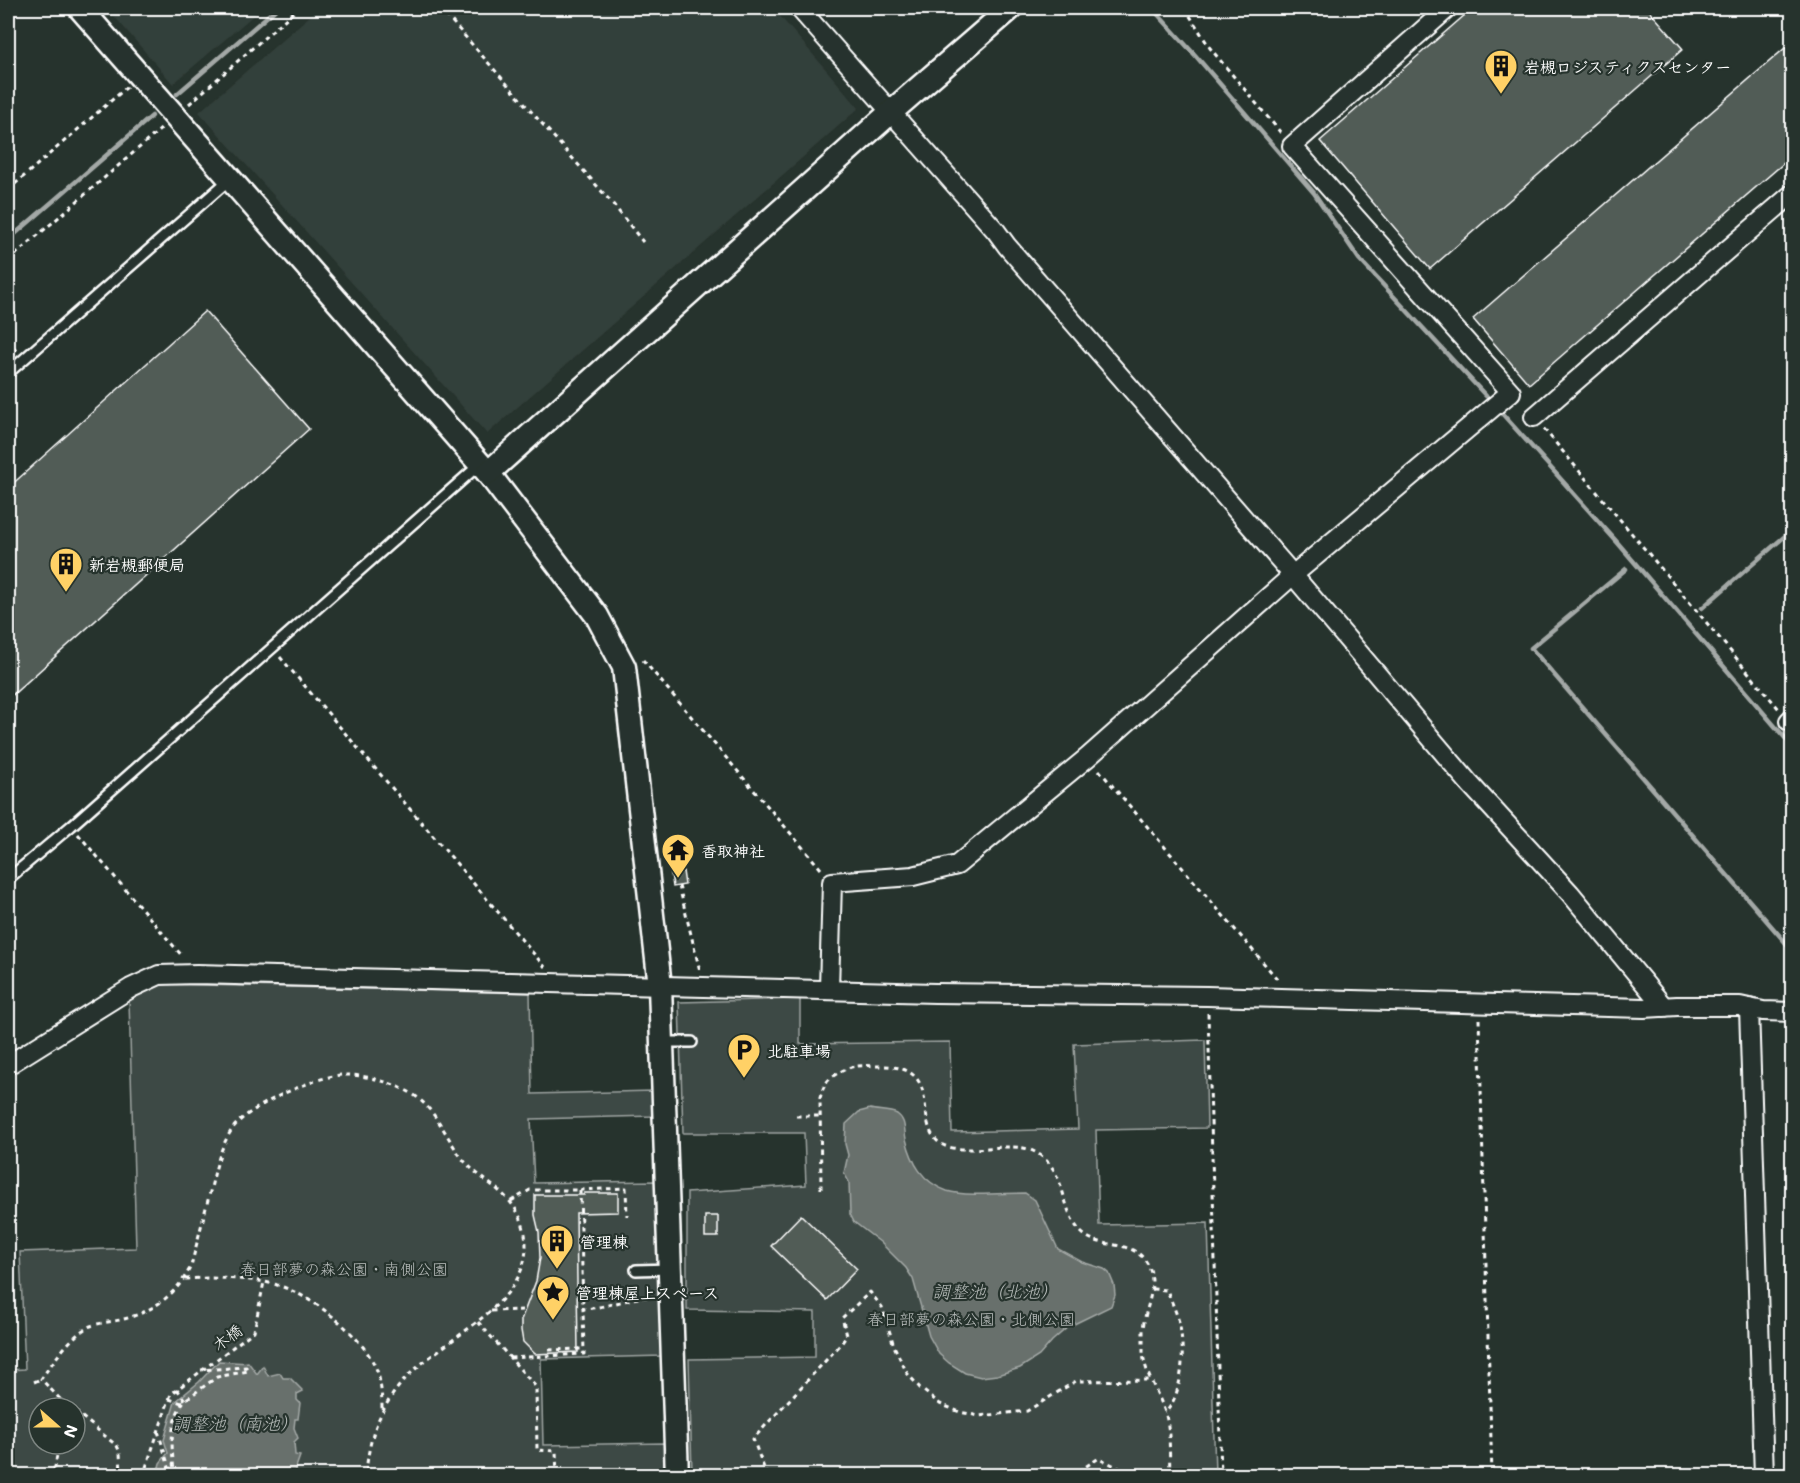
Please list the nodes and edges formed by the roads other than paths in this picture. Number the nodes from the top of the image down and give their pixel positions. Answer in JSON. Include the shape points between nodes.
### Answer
{"nodes":[{"id":1,"x":80,"y":8,"type":"edge"},
{"id":2,"x":799,"y":8,"type":"edge"},
{"id":3,"x":1011,"y":8,"type":"edge"},
{"id":4,"x":1449,"y":8,"type":"edge"},
{"id":5,"x":891,"y":112,"type":"junction"},
{"id":6,"x":230,"y":179,"type":"junction"},
{"id":7,"x":1792,"y":194,"type":"edge"},
{"id":8,"x":8,"y":373,"type":"edge"},
{"id":9,"x":1534,"y":417,"type":"road end"},
{"id":10,"x":484,"y":468,"type":"junction"},
{"id":11,"x":1293,"y":575,"type":"junction"},
{"id":12,"x":8,"y":879,"type":"edge"},
{"id":13,"x":660,"y":986,"type":"junction"},
{"id":14,"x":829,"y":989,"type":"junction"},
{"id":15,"x":1664,"y":1007,"type":"junction"},
{"id":16,"x":1749,"y":1008,"type":"junction"},
{"id":17,"x":1792,"y":1012,"type":"edge"},
{"id":18,"x":662,"y":1042,"type":"junction"},
{"id":19,"x":692,"y":1042,"type":"dead end"},
{"id":20,"x":8,"y":1065,"type":"edge"},
{"id":21,"x":670,"y":1269,"type":"junction"},
{"id":22,"x":636,"y":1270,"type":"dead end"},
{"id":23,"x":678,"y":1476,"type":"edge"},
{"id":24,"x":1764,"y":1476,"type":"edge"}],
"edges":[{"from":1,"to":6,"type":"street"},
{"from":2,"to":5,"type":"street"},
{"from":3,"to":5,"type":"street"},
{"from":4,"to":11,"type":"street","via":[[1292,146],[1511,392]]},
{"from":5,"to":10,"type":"street"},
{"from":5,"to":11,"type":"street"},
{"from":6,"to":8,"type":"lane"},
{"from":6,"to":10,"type":"street"},
{"from":7,"to":9,"type":"street"},
{"from":10,"to":12,"type":"lane"},
{"from":10,"to":13,"type":"street","via":[[597,616],[624,668]]},
{"from":11,"to":14,"type":"street","via":[[1088,757],[957,865],[913,876],[832,882]]},
{"from":11,"to":15,"type":"street"},
{"from":13,"to":14,"type":"street"},
{"from":13,"to":18,"type":"street"},
{"from":13,"to":20,"type":"street","via":[[159,975],[131,988]]},
{"from":14,"to":15,"type":"street"},
{"from":15,"to":16,"type":"street"},
{"from":16,"to":17,"type":"street"},
{"from":16,"to":24,"type":"street"},
{"from":18,"to":19,"type":"lane"},
{"from":18,"to":21,"type":"street"},
{"from":21,"to":22,"type":"lane"},
{"from":21,"to":23,"type":"street"}]}
